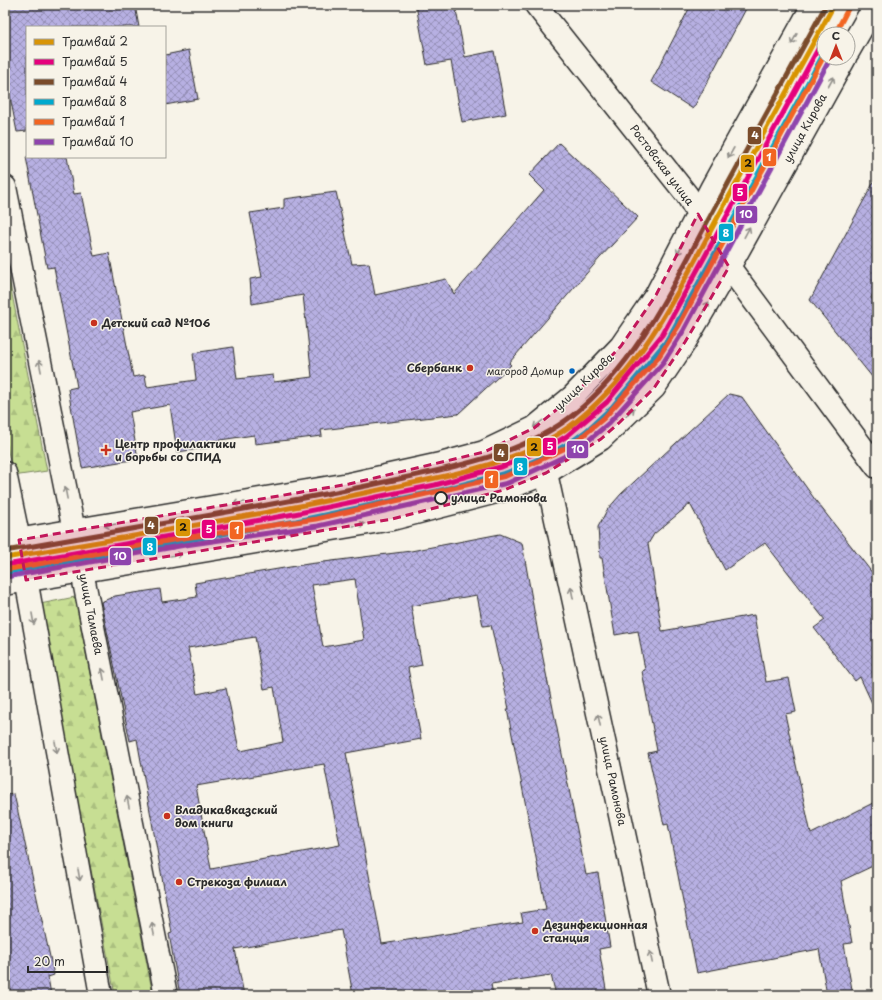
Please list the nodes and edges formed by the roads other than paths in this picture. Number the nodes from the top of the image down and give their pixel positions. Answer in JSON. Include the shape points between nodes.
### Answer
{"nodes":[{"id":1,"x":536,"y":5,"type":"edge"},
{"id":2,"x":813,"y":5,"type":"edge"},
{"id":3,"x":875,"y":5,"type":"edge"},
{"id":4,"x":856,"y":38,"type":"edge"},
{"id":5,"x":841,"y":66,"type":"edge"},
{"id":6,"x":5,"y":187,"type":"edge"},
{"id":7,"x":698,"y":214,"type":"junction"},
{"id":8,"x":729,"y":267,"type":"junction"},
{"id":9,"x":877,"y":467,"type":"edge"},
{"id":10,"x":5,"y":473,"type":"edge"},
{"id":11,"x":546,"y":473,"type":"junction"},
{"id":12,"x":74,"y":531,"type":"junction"},
{"id":13,"x":12,"y":541,"type":"edge"},
{"id":14,"x":82,"y":570,"type":"junction"},
{"id":15,"x":26,"y":580,"type":"junction"},
{"id":16,"x":5,"y":584,"type":"edge"},
{"id":17,"x":101,"y":995,"type":"edge"},
{"id":18,"x":166,"y":995,"type":"edge"},
{"id":19,"x":659,"y":995,"type":"edge"}],
"edges":[{"from":1,"to":7,"type":"main road","name":"Ростовская улица","via":[[687,195]]},
{"from":2,"to":7,"type":"main road","name":"улица Кирова","one_way":true},
{"from":3,"to":4,"type":"main road"},
{"from":8,"to":5,"type":"main road","name":"улица Кирова","one_way":true},
{"from":12,"to":6,"type":"main road","name":"улица Тамаева","one_way":true},
{"from":7,"to":8,"type":"main road","name":"Ростовская улица"},
{"from":7,"to":12,"type":"main road","name":"улица Кирова","one_way":true,"via":[[656,295],[621,346],[572,398],[534,428],[484,452],[425,468],[350,484]]},
{"from":8,"to":9,"type":"main road","name":"Ростовская улица"},
{"from":11,"to":8,"type":"main road","name":"улица Кирова","one_way":true,"via":[[601,439],[654,388],[685,342]]},
{"from":10,"to":13,"type":"main road"},
{"from":14,"to":11,"type":"main road","name":"улица Кирова","one_way":true,"via":[[392,519],[504,490]]},
{"from":19,"to":11,"type":"main road","name":"улица Рамонова","one_way":true},
{"from":12,"to":13,"type":"main road","name":"улица Кирова"},
{"from":12,"to":14,"type":"main road","name":"улица Тамаева"},
{"from":13,"to":15,"type":"main road"},
{"from":14,"to":15,"type":"main road","name":"улица Кирова"},
{"from":18,"to":14,"type":"main road","name":"улица Тамаева","one_way":true},
{"from":15,"to":16,"type":"main road","name":"улица Кирова"},
{"from":15,"to":17,"type":"main road","one_way":true}]}
